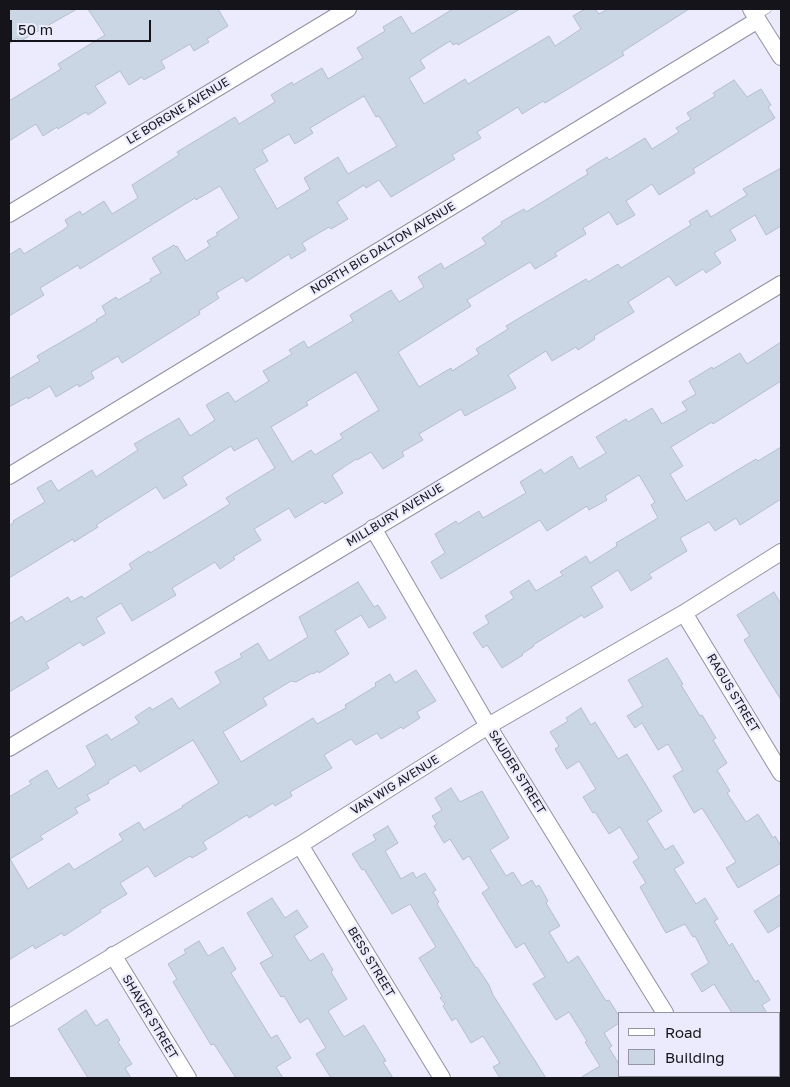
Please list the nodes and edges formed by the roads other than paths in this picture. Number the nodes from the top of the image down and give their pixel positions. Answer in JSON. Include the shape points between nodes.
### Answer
{"nodes":[{"id":1,"x":348,"y":9,"type":"edge"},
{"id":2,"x":758,"y":13,"type":"edge"},
{"id":3,"x":781,"y":57,"type":"edge"},
{"id":4,"x":9,"y":214,"type":"edge"},
{"id":5,"x":781,"y":284,"type":"edge"},
{"id":6,"x":9,"y":476,"type":"edge"},
{"id":7,"x":373,"y":528,"type":"junction"},
{"id":8,"x":781,"y":552,"type":"edge"},
{"id":9,"x":684,"y":613,"type":"junction"},
{"id":10,"x":488,"y":726,"type":"junction"},
{"id":11,"x":9,"y":748,"type":"edge"},
{"id":12,"x":781,"y":773,"type":"edge"},
{"id":13,"x":300,"y":845,"type":"junction"},
{"id":14,"x":113,"y":955,"type":"junction"},
{"id":15,"x":664,"y":1012,"type":"edge"},
{"id":16,"x":9,"y":1018,"type":"edge"},
{"id":17,"x":188,"y":1078,"type":"edge"},
{"id":18,"x":442,"y":1078,"type":"edge"}],
"edges":[{"from":1,"to":4,"type":"street","name":"LE BORGNE AVENUE"},
{"from":2,"to":3,"type":"street"},
{"from":2,"to":6,"type":"street","name":"NORTH BIG DALTON AVENUE"},
{"from":5,"to":7,"type":"street","name":"MILLBURY AVENUE"},
{"from":7,"to":10,"type":"street","name":"SAUDER STREET"},
{"from":7,"to":11,"type":"street","name":"MILLBURY AVENUE"},
{"from":8,"to":9,"type":"street","name":"VAN WIG AVENUE"},
{"from":9,"to":10,"type":"street","name":"VAN WIG AVENUE"},
{"from":9,"to":12,"type":"street","name":"RAGUS STREET"},
{"from":10,"to":13,"type":"street","name":"VAN WIG AVENUE"},
{"from":10,"to":15,"type":"street","name":"SAUDER STREET"},
{"from":13,"to":14,"type":"street","name":"VAN WIG AVENUE"},
{"from":13,"to":18,"type":"street","name":"BESS STREET"},
{"from":14,"to":16,"type":"street","name":"VAN WIG AVENUE"},
{"from":14,"to":17,"type":"street","name":"SHAVER STREET"}]}
